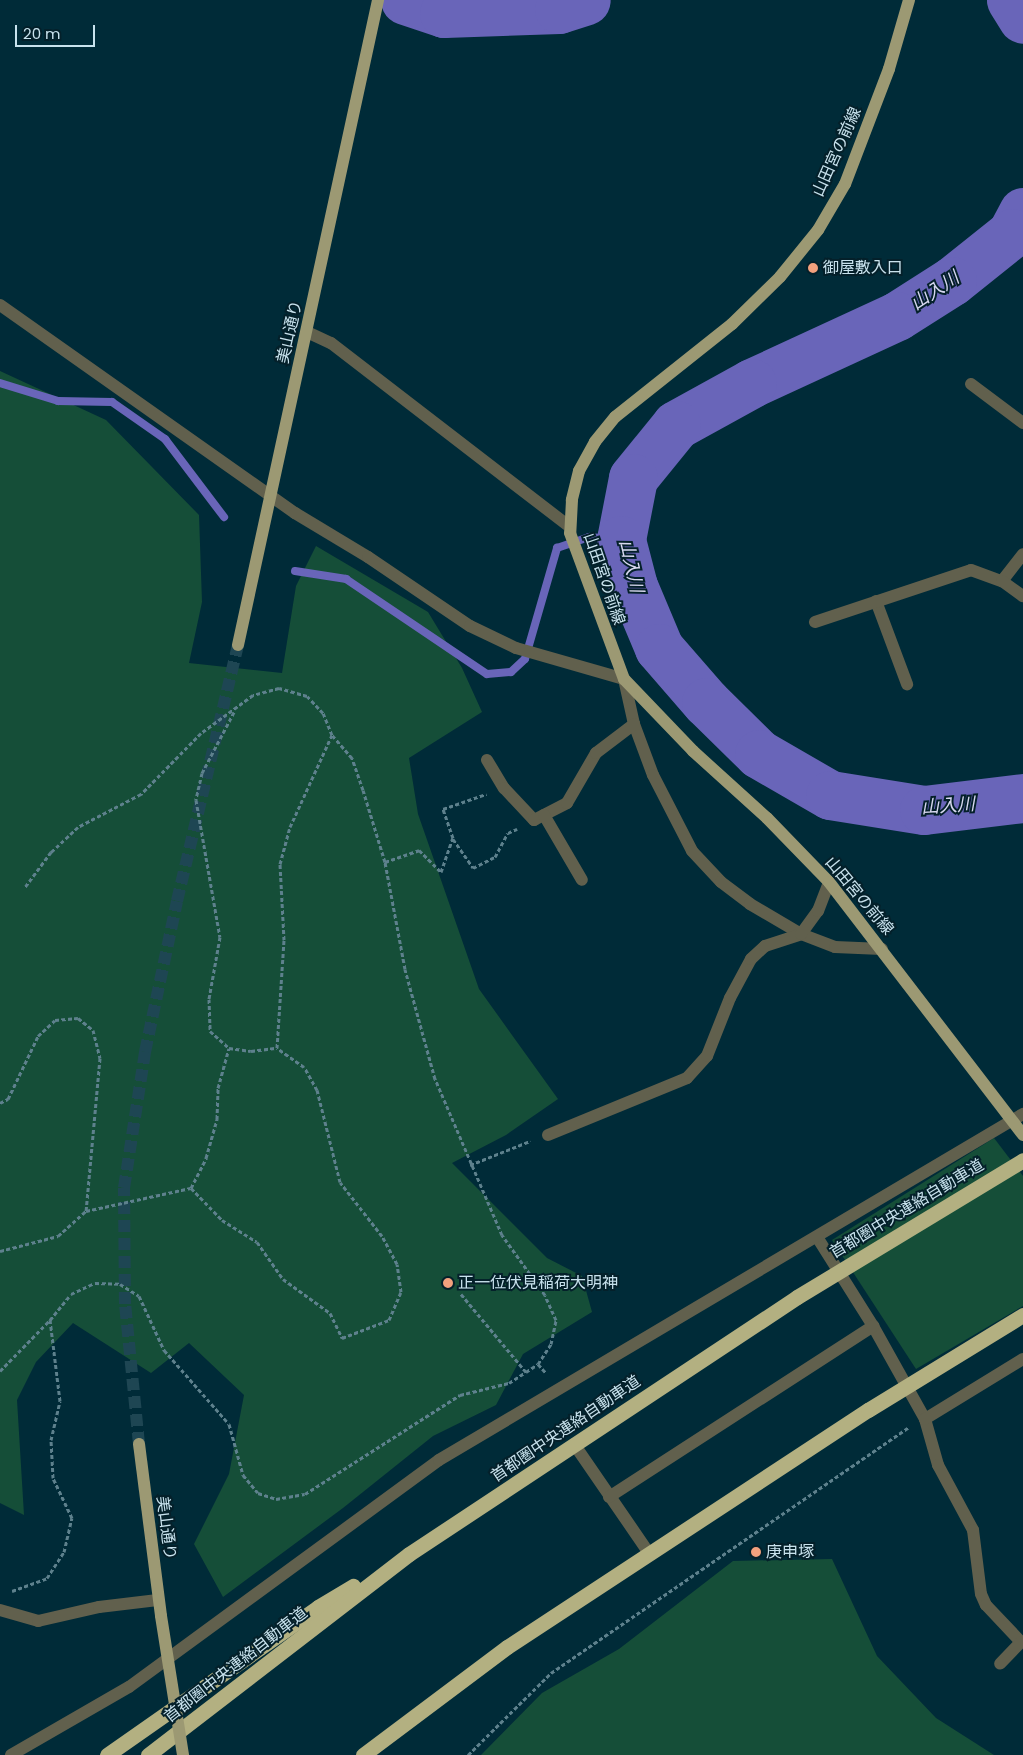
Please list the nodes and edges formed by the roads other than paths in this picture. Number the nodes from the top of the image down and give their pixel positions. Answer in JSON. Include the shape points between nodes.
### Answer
{"nodes":[{"id":1,"x":378,"y":0,"type":"edge"},
{"id":2,"x":909,"y":0,"type":"edge"},
{"id":3,"x":0,"y":305,"type":"edge"},
{"id":4,"x":307,"y":332,"type":"junction"},
{"id":5,"x":971,"y":384,"type":"dead end"},
{"id":6,"x":1023,"y":423,"type":"edge"},
{"id":7,"x":270,"y":495,"type":"junction"},
{"id":8,"x":570,"y":530,"type":"junction"},
{"id":9,"x":1023,"y":554,"type":"edge"},
{"id":10,"x":1002,"y":581,"type":"junction"},
{"id":11,"x":1023,"y":596,"type":"edge"},
{"id":12,"x":876,"y":601,"type":"junction"},
{"id":13,"x":815,"y":622,"type":"dead end"},
{"id":14,"x":238,"y":645,"type":"tunnel mouth"},
{"id":15,"x":624,"y":679,"type":"junction"},
{"id":16,"x":906,"y":684,"type":"dead end"},
{"id":17,"x":634,"y":724,"type":"junction"},
{"id":18,"x":487,"y":760,"type":"dead end"},
{"id":19,"x":539,"y":818,"type":"junction"},
{"id":20,"x":582,"y":880,"type":"dead end"},
{"id":21,"x":829,"y":882,"type":"junction"},
{"id":22,"x":801,"y":934,"type":"junction"},
{"id":23,"x":882,"y":949,"type":"junction"},
{"id":24,"x":1023,"y":1114,"type":"edge"},
{"id":25,"x":1011,"y":1120,"type":"junction"},
{"id":26,"x":548,"y":1135,"type":"road end"},
{"id":27,"x":1023,"y":1135,"type":"edge"},
{"id":28,"x":1023,"y":1160,"type":"edge"},
{"id":29,"x":817,"y":1237,"type":"junction"},
{"id":30,"x":1023,"y":1315,"type":"edge"},
{"id":31,"x":872,"y":1326,"type":"junction"},
{"id":32,"x":1023,"y":1359,"type":"edge"},
{"id":33,"x":925,"y":1419,"type":"junction"},
{"id":34,"x":139,"y":1444,"type":"tunnel mouth"},
{"id":35,"x":574,"y":1444,"type":"junction"},
{"id":36,"x":609,"y":1497,"type":"junction"},
{"id":37,"x":649,"y":1553,"type":"junction"},
{"id":38,"x":409,"y":1554,"type":"junction"},
{"id":39,"x":158,"y":1600,"type":"junction"},
{"id":40,"x":0,"y":1610,"type":"edge"},
{"id":41,"x":1000,"y":1664,"type":"dead end"},
{"id":42,"x":11,"y":1755,"type":"edge"},
{"id":43,"x":108,"y":1755,"type":"edge"},
{"id":44,"x":148,"y":1755,"type":"edge"},
{"id":45,"x":182,"y":1755,"type":"edge"},
{"id":46,"x":363,"y":1755,"type":"edge"}],
"edges":[{"from":1,"to":4,"type":"main road","name":"美山通り"},
{"from":2,"to":8,"type":"main road","name":"山田宮の前線","via":[[888,69],[845,184],[818,230],[780,278],[732,324],[615,417],[595,442],[579,471]]},
{"from":3,"to":7,"type":"street"},
{"from":4,"to":7,"type":"main road","name":"美山通り"},
{"from":4,"to":8,"type":"street","via":[[331,344]]},
{"from":5,"to":6,"type":"street"},
{"from":7,"to":14,"type":"main road","name":"美山通り"},
{"from":7,"to":15,"type":"street","via":[[470,626],[516,648]]},
{"from":8,"to":15,"type":"main road","name":"山田宮の前線"},
{"from":9,"to":10,"type":"street"},
{"from":10,"to":11,"type":"street"},
{"from":10,"to":12,"type":"street","via":[[971,570]]},
{"from":12,"to":13,"type":"street"},
{"from":12,"to":16,"type":"street"},
{"from":15,"to":17,"type":"street"},
{"from":15,"to":21,"type":"main road","name":"山田宮の前線","via":[[693,751],[767,818]]},
{"from":17,"to":19,"type":"street","via":[[596,753],[567,803]]},
{"from":17,"to":22,"type":"street","via":[[653,776],[692,851],[721,882]]},
{"from":18,"to":19,"type":"street","via":[[504,788]]},
{"from":19,"to":20,"type":"street"},
{"from":21,"to":22,"type":"street","via":[[818,911]]},
{"from":21,"to":23,"type":"main road","name":"山田宮の前線"},
{"from":22,"to":23,"type":"street","via":[[834,947]]},
{"from":22,"to":26,"type":"street","via":[[765,946],[751,959],[730,998],[707,1056],[688,1078]]},
{"from":23,"to":25,"type":"main road","name":"山田宮の前線"},
{"from":24,"to":25,"type":"street"},
{"from":25,"to":27,"type":"main road","name":"山田宮の前線"},
{"from":25,"to":29,"type":"street"},
{"from":28,"to":35,"type":"highway","name":"首都圏中央連絡自動車道","bridge":true,"via":[[797,1297]]},
{"from":29,"to":31,"type":"street"},
{"from":29,"to":42,"type":"street","via":[[439,1460],[129,1687]]},
{"from":30,"to":37,"type":"highway","bridge":true,"via":[[868,1410]]},
{"from":31,"to":33,"type":"street"},
{"from":31,"to":36,"type":"street"},
{"from":32,"to":33,"type":"street"},
{"from":33,"to":41,"type":"street","via":[[938,1465],[973,1530],[981,1594],[986,1605],[1021,1642]]},
{"from":34,"to":39,"type":"main road","name":"美山通り"},
{"from":35,"to":36,"type":"street"},
{"from":35,"to":38,"type":"highway","name":"首都圏中央連絡自動車道"},
{"from":36,"to":37,"type":"street"},
{"from":37,"to":46,"type":"highway","via":[[507,1647]]},
{"from":38,"to":43,"type":"highway","via":[[318,1607]]},
{"from":38,"to":44,"type":"highway","name":"首都圏中央連絡自動車道"},
{"from":39,"to":40,"type":"street","via":[[99,1607],[38,1621]]},
{"from":39,"to":45,"type":"main road","name":"美山通り","bridge":true}]}
